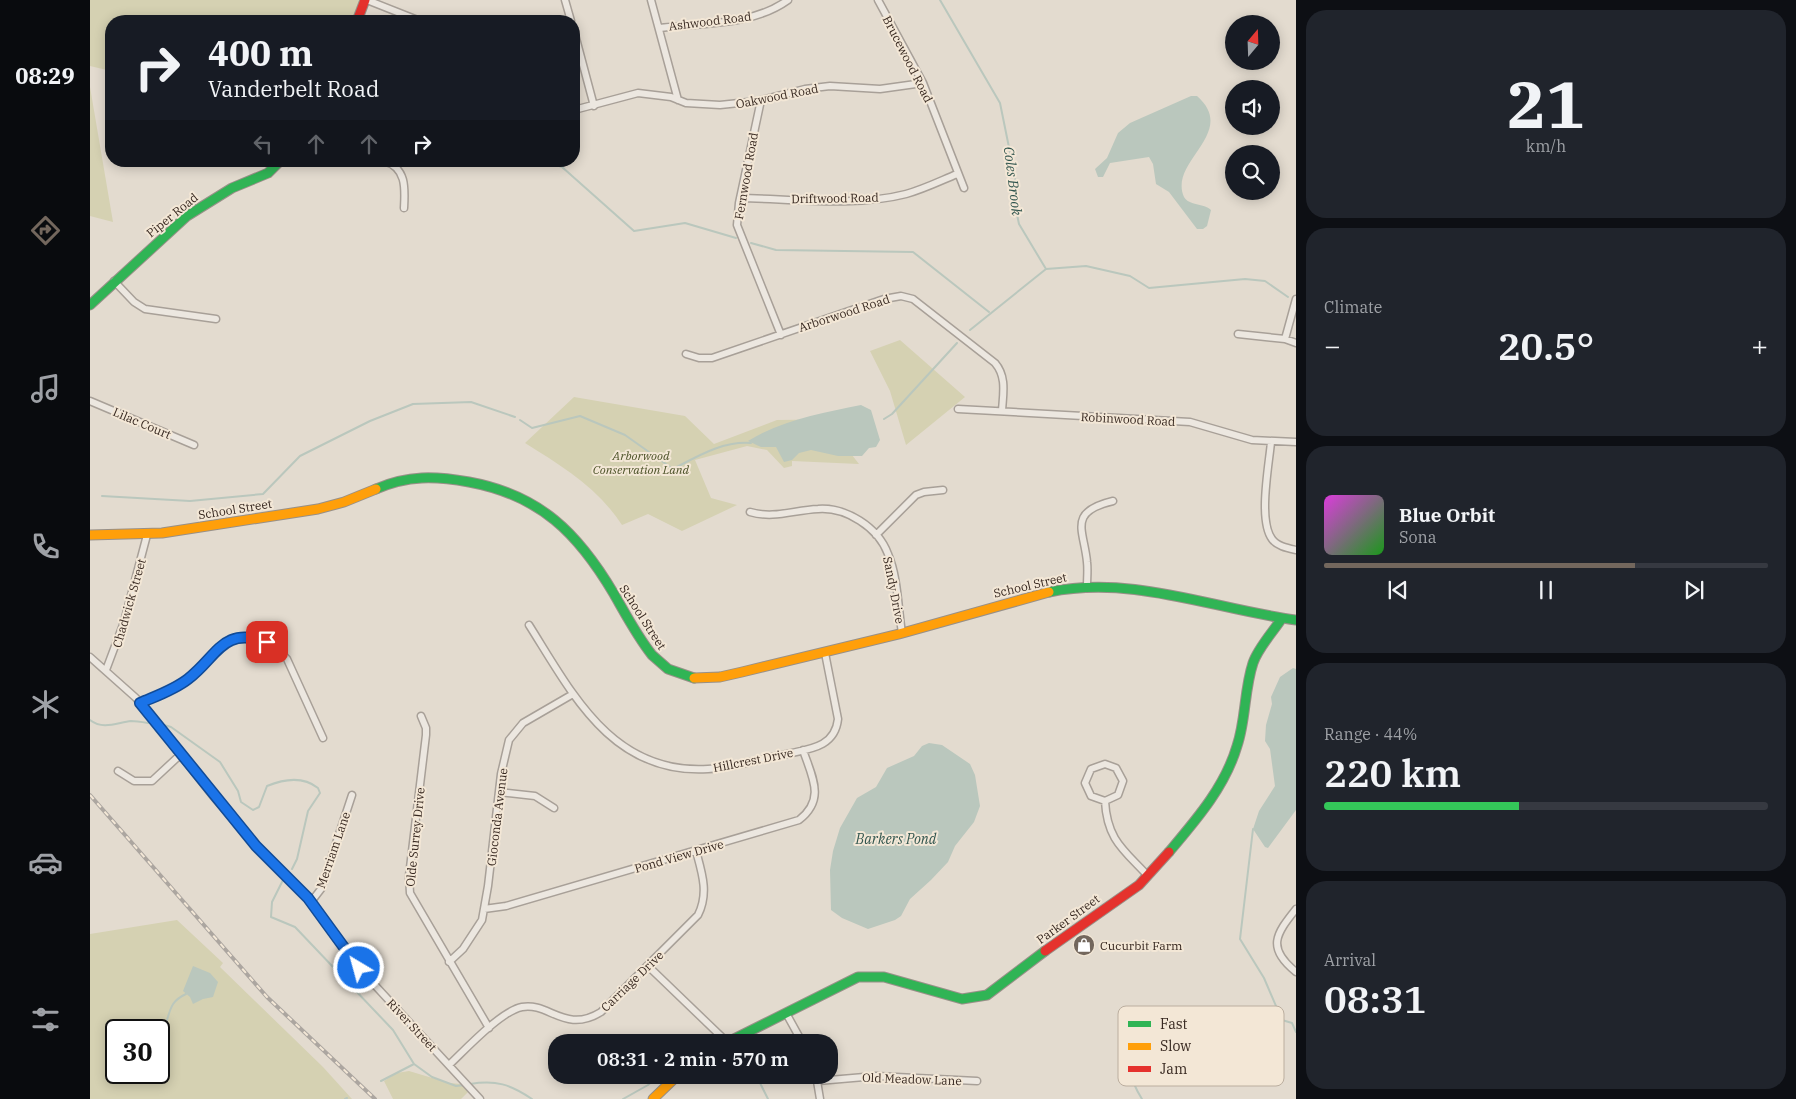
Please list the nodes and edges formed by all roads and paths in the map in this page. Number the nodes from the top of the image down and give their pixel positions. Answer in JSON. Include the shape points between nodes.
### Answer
{"nodes":[{"id":1,"x":366,"y":0,"type":"edge"},
{"id":2,"x":565,"y":0,"type":"edge"},
{"id":3,"x":651,"y":0,"type":"edge"},
{"id":4,"x":788,"y":0,"type":"edge"},
{"id":5,"x":878,"y":0,"type":"edge"},
{"id":6,"x":360,"y":15,"type":"edge"},
{"id":7,"x":405,"y":15,"type":"edge"},
{"id":8,"x":569,"y":15,"type":"edge"},
{"id":9,"x":659,"y":28,"type":"junction"},
{"id":10,"x":580,"y":54,"type":"edge"},
{"id":11,"x":923,"y":83,"type":"junction"},
{"id":12,"x":678,"y":100,"type":"junction"},
{"id":13,"x":761,"y":100,"type":"junction"},
{"id":14,"x":594,"y":106,"type":"junction"},
{"id":15,"x":580,"y":109,"type":"edge"},
{"id":16,"x":274,"y":167,"type":"edge"},
{"id":17,"x":395,"y":167,"type":"edge"},
{"id":18,"x":957,"y":174,"type":"junction"},
{"id":19,"x":964,"y":188,"type":"dead end"},
{"id":20,"x":740,"y":198,"type":"junction"},
{"id":21,"x":404,"y":208,"type":"dead end"},
{"id":22,"x":114,"y":281,"type":"junction"},
{"id":23,"x":1296,"y":299,"type":"edge"},
{"id":24,"x":90,"y":304,"type":"edge"},
{"id":25,"x":216,"y":319,"type":"dead end"},
{"id":26,"x":781,"y":334,"type":"junction"},
{"id":27,"x":1238,"y":334,"type":"dead end"},
{"id":28,"x":1285,"y":339,"type":"junction"},
{"id":29,"x":1296,"y":342,"type":"edge"},
{"id":30,"x":686,"y":354,"type":"dead end"},
{"id":31,"x":90,"y":401,"type":"edge"},
{"id":32,"x":958,"y":409,"type":"dead end"},
{"id":33,"x":1002,"y":411,"type":"junction"},
{"id":34,"x":1271,"y":442,"type":"junction"},
{"id":35,"x":1296,"y":442,"type":"edge"},
{"id":36,"x":194,"y":445,"type":"dead end"},
{"id":37,"x":943,"y":490,"type":"dead end"},
{"id":38,"x":1112,"y":501,"type":"dead end"},
{"id":39,"x":750,"y":512,"type":"dead end"},
{"id":40,"x":90,"y":534,"type":"edge"},
{"id":41,"x":147,"y":534,"type":"junction"},
{"id":42,"x":876,"y":535,"type":"junction"},
{"id":43,"x":1296,"y":550,"type":"edge"},
{"id":44,"x":1087,"y":586,"type":"junction"},
{"id":45,"x":1282,"y":618,"type":"junction"},
{"id":46,"x":1296,"y":620,"type":"edge"},
{"id":47,"x":529,"y":625,"type":"dead end"},
{"id":48,"x":902,"y":633,"type":"junction"},
{"id":49,"x":826,"y":653,"type":"junction"},
{"id":50,"x":90,"y":657,"type":"edge"},
{"id":51,"x":106,"y":670,"type":"junction"},
{"id":52,"x":573,"y":694,"type":"junction"},
{"id":53,"x":140,"y":703,"type":"junction"},
{"id":54,"x":421,"y":716,"type":"dead end"},
{"id":55,"x":323,"y":738,"type":"dead end"},
{"id":56,"x":803,"y":750,"type":"junction"},
{"id":57,"x":180,"y":755,"type":"junction"},
{"id":58,"x":118,"y":771,"type":"dead end"},
{"id":59,"x":499,"y":792,"type":"junction"},
{"id":60,"x":352,"y":795,"type":"dead end"},
{"id":61,"x":1105,"y":801,"type":"junction"},
{"id":62,"x":554,"y":808,"type":"dead end"},
{"id":63,"x":696,"y":851,"type":"junction"},
{"id":64,"x":1148,"y":876,"type":"junction"},
{"id":65,"x":311,"y":902,"type":"junction"},
{"id":66,"x":484,"y":909,"type":"junction"},
{"id":67,"x":1296,"y":909,"type":"edge"},
{"id":68,"x":449,"y":962,"type":"junction"},
{"id":69,"x":648,"y":966,"type":"junction"},
{"id":70,"x":1296,"y":972,"type":"edge"},
{"id":71,"x":786,"y":1013,"type":"junction"},
{"id":72,"x":489,"y":1028,"type":"junction"},
{"id":73,"x":720,"y":1034,"type":"edge"},
{"id":74,"x":744,"y":1034,"type":"edge"},
{"id":75,"x":798,"y":1034,"type":"edge"},
{"id":76,"x":449,"y":1065,"type":"junction"},
{"id":77,"x":838,"y":1077,"type":"edge"},
{"id":78,"x":977,"y":1081,"type":"dead end"},
{"id":79,"x":669,"y":1084,"type":"edge"},
{"id":80,"x":818,"y":1084,"type":"edge"},
{"id":81,"x":480,"y":1099,"type":"edge"},
{"id":82,"x":653,"y":1099,"type":"edge"},
{"id":83,"x":820,"y":1099,"type":"edge"}],
"edges":[{"from":1,"to":6,"type":"street"},
{"from":1,"to":7,"type":"street"},
{"from":2,"to":8,"type":"street"},
{"from":3,"to":9,"type":"street"},
{"from":4,"to":9,"type":"street","name":"Ashwood Road","via":[[766,12],[742,19]]},
{"from":5,"to":11,"type":"street","name":"Brucewood Road"},
{"from":9,"to":12,"type":"street"},
{"from":10,"to":14,"type":"street"},
{"from":11,"to":13,"type":"street","name":"Oakwood Road","via":[[880,89],[830,86]]},
{"from":11,"to":18,"type":"street","name":"Brucewood Road"},
{"from":12,"to":13,"type":"street","name":"Oakwood Road","via":[[720,105]]},
{"from":12,"to":14,"type":"street","name":"Oakwood Road","via":[[655,94],[638,94]]},
{"from":13,"to":20,"type":"street","name":"Fernwood Road"},
{"from":14,"to":15,"type":"street","name":"Oakwood Road"},
{"from":16,"to":22,"type":"street","name":"Piper Road","via":[[268,174],[232,188],[194,211]]},
{"from":17,"to":21,"type":"street","via":[[404,180]]},
{"from":18,"to":19,"type":"street","name":"Brucewood Road"},
{"from":18,"to":20,"type":"street","name":"Driftwood Road","via":[[907,194],[887,197],[847,200]]},
{"from":20,"to":26,"type":"street","name":"Fernwood Road","via":[[737,220],[740,236]]},
{"from":22,"to":24,"type":"street","name":"Piper Road"},
{"from":22,"to":25,"type":"street","via":[[134,302],[148,310]]},
{"from":23,"to":28,"type":"street"},
{"from":26,"to":30,"type":"street","name":"Arborwood Road","via":[[712,358]]},
{"from":26,"to":33,"type":"street","name":"Arborwood Road","via":[[890,297],[913,299],[998,367],[1003,380]]},
{"from":27,"to":28,"type":"street"},
{"from":28,"to":29,"type":"street"},
{"from":31,"to":36,"type":"street","name":"Lilac Court"},
{"from":32,"to":33,"type":"street","name":"Robinwood Road"},
{"from":33,"to":34,"type":"street","name":"Robinwood Road","via":[[1190,422],[1252,440]]},
{"from":34,"to":35,"type":"street","name":"Robinwood Road"},
{"from":34,"to":43,"type":"street","via":[[1265,511],[1267,526],[1272,540]]},
{"from":37,"to":42,"type":"street","via":[[916,495]]},
{"from":38,"to":44,"type":"street","via":[[1092,508],[1080,527],[1087,562]]},
{"from":39,"to":42,"type":"street","name":"Sandy Drive","via":[[775,516],[824,508],[863,523]]},
{"from":40,"to":41,"type":"street","name":"School Street"},
{"from":41,"to":49,"type":"street","name":"School Street","via":[[325,508],[393,482],[440,476],[513,494],[558,519],[590,560],[646,650],[673,672],[690,678],[706,678]]},
{"from":41,"to":51,"type":"street","name":"Chadwick Street","via":[[124,622]]},
{"from":42,"to":48,"type":"street","name":"Sandy Drive","via":[[889,554]]},
{"from":44,"to":45,"type":"street","name":"School Street","via":[[1142,587],[1232,610]]},
{"from":44,"to":48,"type":"street","name":"School Street","via":[[978,610]]},
{"from":45,"to":46,"type":"street","name":"School Street"},
{"from":45,"to":64,"type":"street","name":"Parker Street","via":[[1253,661],[1232,765],[1200,815]]},
{"from":47,"to":52,"type":"street","name":"Hillcrest Drive"},
{"from":48,"to":49,"type":"street","name":"School Street"},
{"from":49,"to":56,"type":"street","name":"Hillcrest Drive","via":[[838,714],[837,728],[828,742]]},
{"from":50,"to":51,"type":"street","name":"River Street"},
{"from":51,"to":53,"type":"street","name":"River Street"},
{"from":52,"to":56,"type":"street","name":"Hillcrest Drive","via":[[595,723],[613,739],[633,752],[664,764],[708,769]]},
{"from":52,"to":59,"type":"street","name":"Gioconda Avenue","via":[[530,719],[512,735],[505,753]]},
{"from":53,"to":55,"type":"street","via":[[187,681],[229,640],[250,636],[273,644],[287,659]]},
{"from":53,"to":57,"type":"street","name":"River Street"},
{"from":54,"to":68,"type":"street","name":"Olde Surrey Drive","via":[[426,735],[409,888]]},
{"from":56,"to":63,"type":"street","name":"Pond View Drive","via":[[815,794],[813,806],[804,816],[793,823]]},
{"from":57,"to":58,"type":"street","via":[[152,781],[134,781]]},
{"from":57,"to":65,"type":"street","name":"River Street","via":[[256,846]]},
{"from":59,"to":62,"type":"street","via":[[536,796]]},
{"from":59,"to":66,"type":"street","name":"Gioconda Avenue"},
{"from":60,"to":65,"type":"street","name":"Merriam Lane","via":[[321,889]]},
{"from":61,"to":61,"type":"street","via":[[1118,795],[1123,781],[1116,768],[1104,764],[1091,769],[1085,783],[1091,796]]},
{"from":61,"to":64,"type":"street","via":[[1111,833]]},
{"from":63,"to":66,"type":"street","name":"Pond View Drive","via":[[506,906]]},
{"from":63,"to":69,"type":"street","name":"Carriage Drive","via":[[704,888],[701,909]]},
{"from":64,"to":71,"type":"street","name":"Parker Street","via":[[987,995],[962,999],[889,978],[863,976],[848,980]]},
{"from":65,"to":76,"type":"street","name":"River Street","via":[[359,968]]},
{"from":66,"to":68,"type":"street","name":"Gioconda Avenue","via":[[476,930]]},
{"from":67,"to":70,"type":"street","via":[[1279,931],[1276,944],[1280,956]]},
{"from":68,"to":72,"type":"street","name":"Olde Surrey Drive"},
{"from":69,"to":72,"type":"street","name":"Carriage Drive","via":[[600,1012],[589,1018],[574,1020],[523,1007]]},
{"from":69,"to":73,"type":"street"},
{"from":71,"to":74,"type":"street","name":"Parker Street"},
{"from":71,"to":75,"type":"street"},
{"from":72,"to":76,"type":"street","name":"Carriage Drive"},
{"from":76,"to":81,"type":"street","name":"River Street"},
{"from":77,"to":78,"type":"street","name":"Old Meadow Lane"},
{"from":79,"to":82,"type":"street"},
{"from":80,"to":83,"type":"street"}]}
